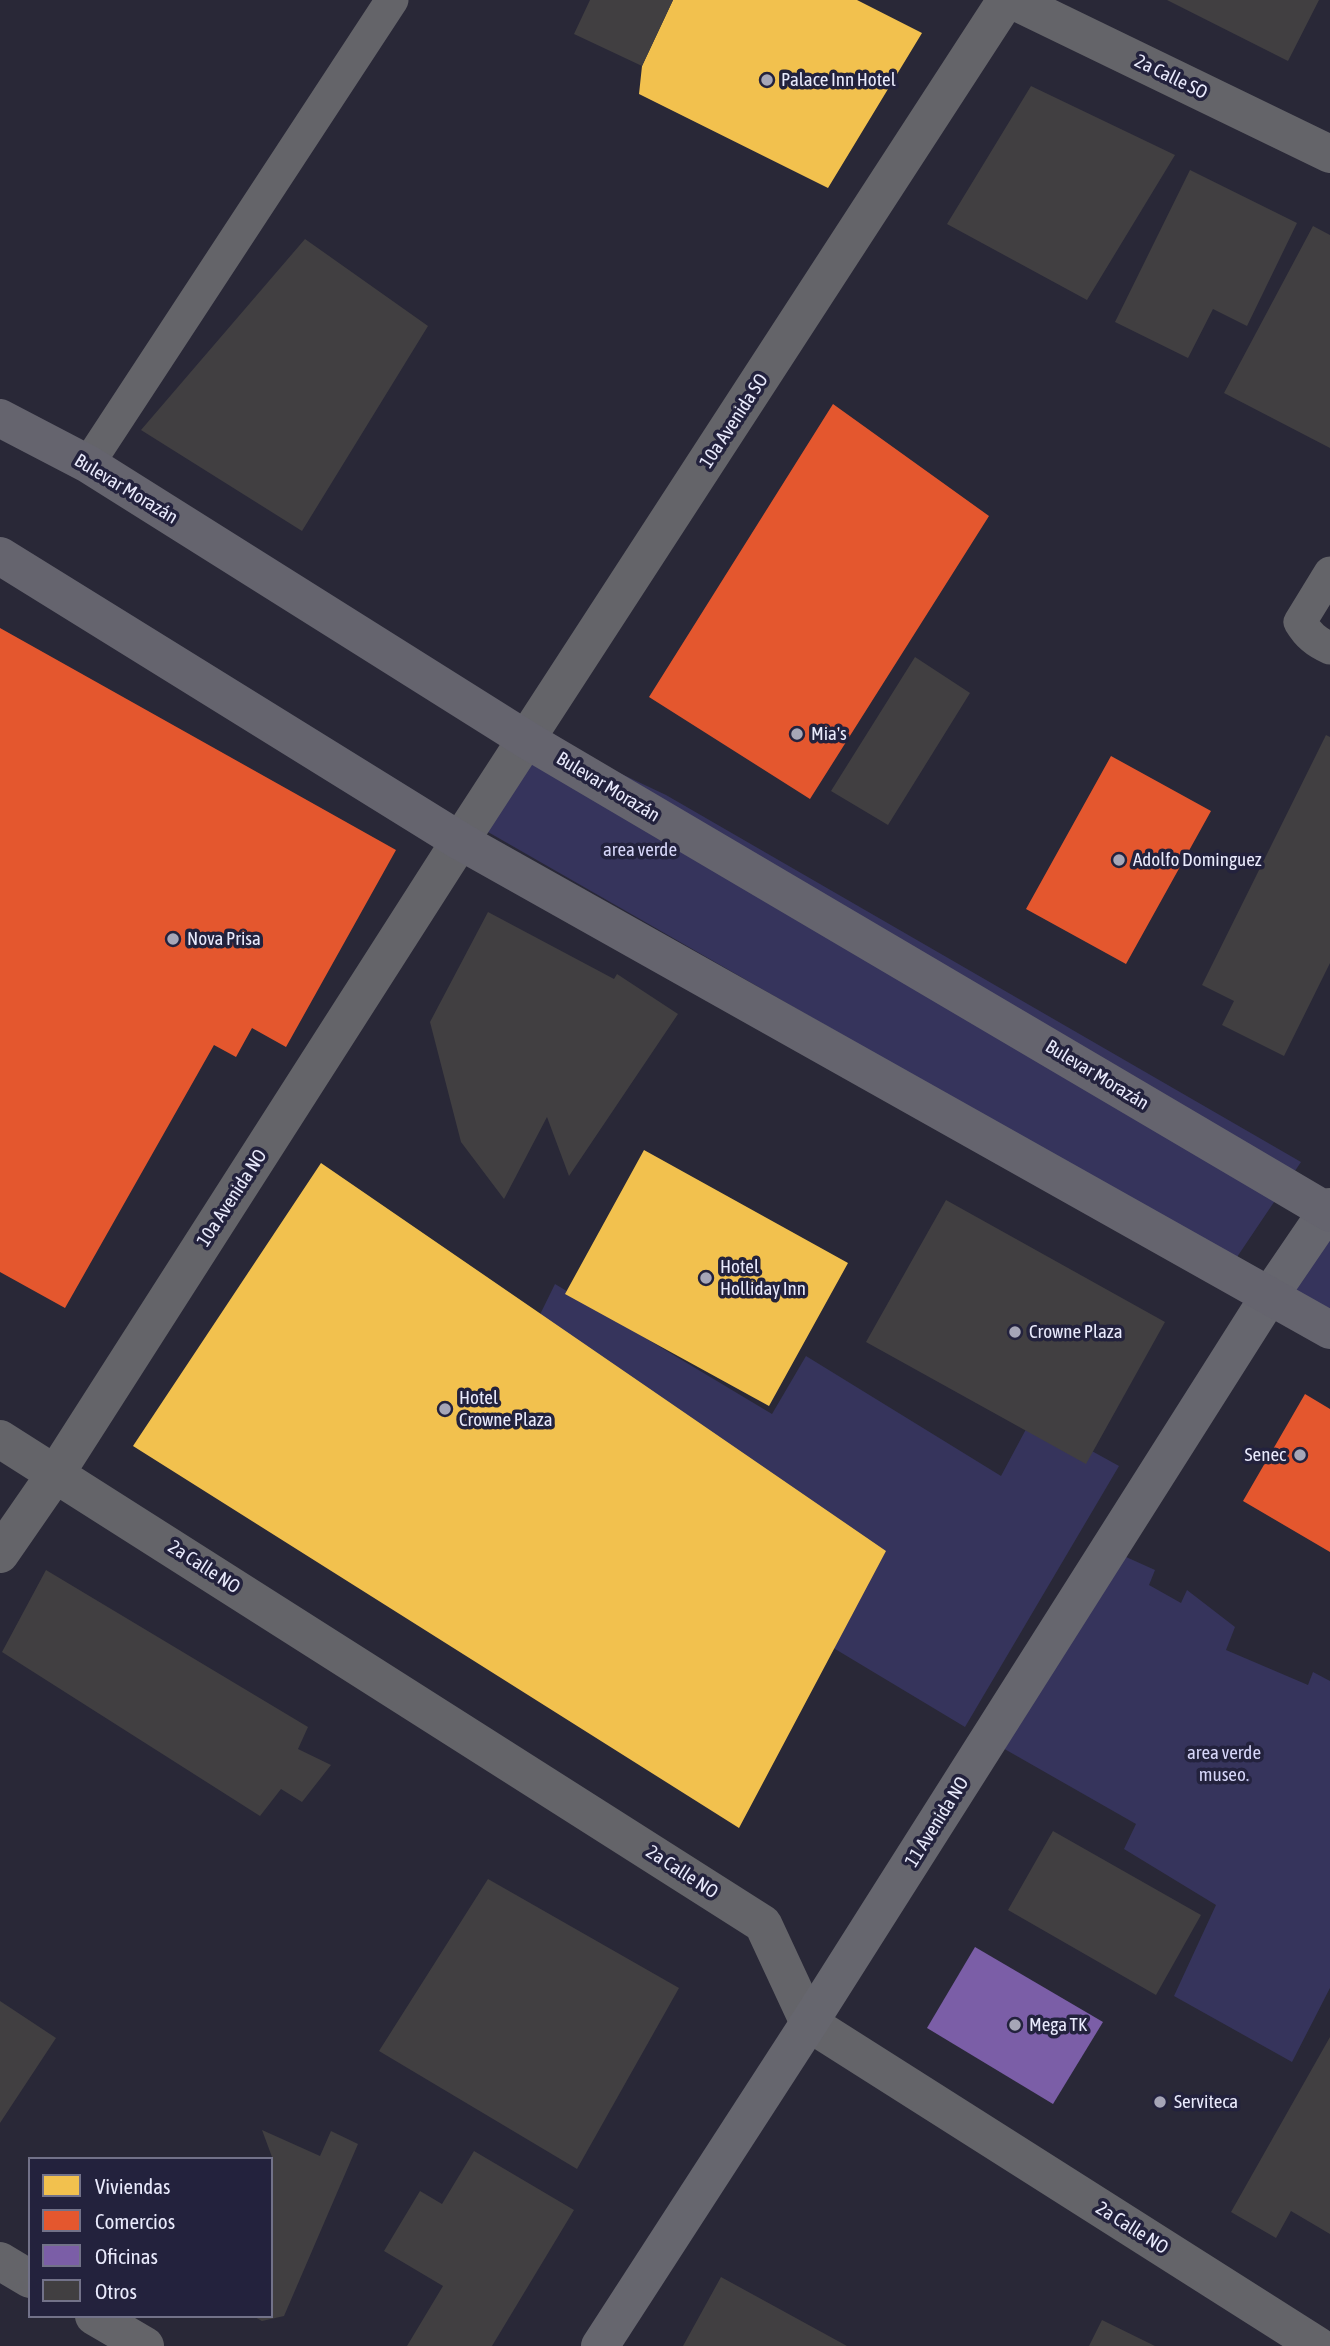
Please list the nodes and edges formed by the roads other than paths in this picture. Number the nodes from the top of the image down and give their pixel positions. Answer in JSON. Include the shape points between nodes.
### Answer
{"nodes":[{"id":1,"x":392,"y":0,"type":"edge"},
{"id":2,"x":1009,"y":0,"type":"edge"},
{"id":3,"x":1330,"y":154,"type":"edge"},
{"id":4,"x":0,"y":418,"type":"edge"},
{"id":5,"x":88,"y":464,"type":"junction"},
{"id":6,"x":0,"y":556,"type":"edge"},
{"id":7,"x":1330,"y":573,"type":"edge"},
{"id":8,"x":1330,"y":648,"type":"edge"},
{"id":9,"x":527,"y":740,"type":"junction"},
{"id":10,"x":460,"y":841,"type":"junction"},
{"id":11,"x":1329,"y":1210,"type":"edge"},
{"id":12,"x":1270,"y":1295,"type":"junction"},
{"id":13,"x":1330,"y":1330,"type":"edge"},
{"id":14,"x":0,"y":1439,"type":"edge"},
{"id":15,"x":56,"y":1473,"type":"junction"},
{"id":16,"x":0,"y":1554,"type":"edge"},
{"id":17,"x":809,"y":2023,"type":"junction"},
{"id":18,"x":0,"y":2262,"type":"edge"},
{"id":19,"x":28,"y":2278,"type":"edge"},
{"id":20,"x":97,"y":2318,"type":"edge"},
{"id":21,"x":145,"y":2346,"type":"edge"},
{"id":22,"x":600,"y":2346,"type":"edge"},
{"id":23,"x":1318,"y":2346,"type":"edge"}],
"edges":[{"from":1,"to":5,"type":"lane"},
{"from":2,"to":3,"type":"street","name":"2a Calle SO"},
{"from":2,"to":9,"type":"street","name":"10a Avenida SO"},
{"from":4,"to":5,"type":"main road","name":"Bulevar Morazán"},
{"from":5,"to":9,"type":"main road","name":"Bulevar Morazán"},
{"from":6,"to":10,"type":"main road"},
{"from":7,"to":8,"type":"lane","via":[[1300,622],[1318,643]]},
{"from":9,"to":10,"type":"street","name":"10a Avenida SO"},
{"from":9,"to":11,"type":"main road","name":"Bulevar Morazán"},
{"from":10,"to":12,"type":"main road"},
{"from":10,"to":15,"type":"street","name":"10a Avenida NO"},
{"from":11,"to":12,"type":"street","name":"11 Avenida NO"},
{"from":12,"to":13,"type":"main road"},
{"from":12,"to":17,"type":"street","name":"11 Avenida NO"},
{"from":14,"to":15,"type":"street","name":"2a Calle NO"},
{"from":15,"to":16,"type":"street","name":"10a Avenida NO"},
{"from":15,"to":17,"type":"street","name":"2a Calle NO","via":[[763,1924]]},
{"from":17,"to":22,"type":"street","name":"11 Avenida NO"},
{"from":17,"to":23,"type":"street","name":"2a Calle NO"},
{"from":18,"to":19,"type":"street"},
{"from":20,"to":21,"type":"street"}]}
